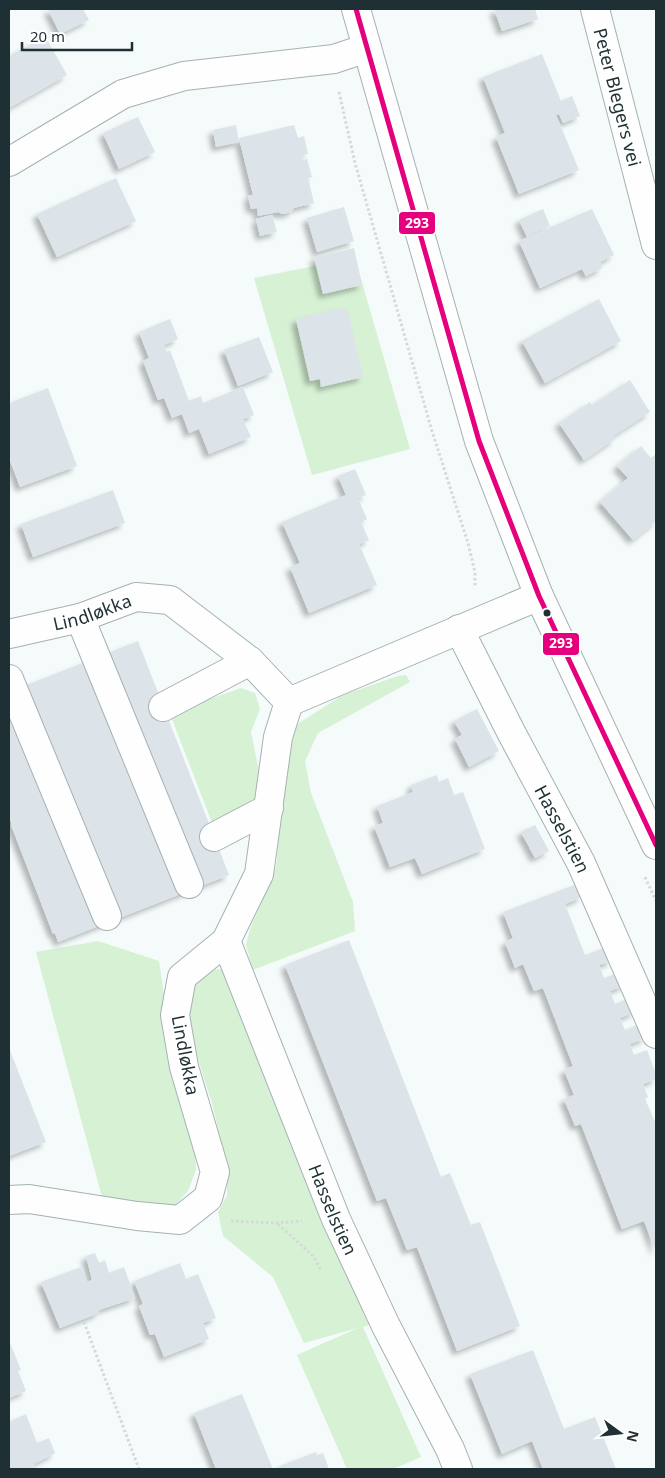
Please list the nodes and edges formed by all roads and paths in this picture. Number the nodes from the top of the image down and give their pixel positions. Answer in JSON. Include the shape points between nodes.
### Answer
{"nodes":[{"id":1,"x":356,"y":9,"type":"edge"},
{"id":2,"x":595,"y":9,"type":"edge"},
{"id":3,"x":367,"y":48,"type":"junction"},
{"id":4,"x":9,"y":162,"type":"edge"},
{"id":5,"x":656,"y":245,"type":"edge"},
{"id":6,"x":539,"y":596,"type":"junction"},
{"id":7,"x":80,"y":618,"type":"junction"},
{"id":8,"x":460,"y":629,"type":"junction"},
{"id":9,"x":9,"y":634,"type":"edge"},
{"id":10,"x":250,"y":661,"type":"junction"},
{"id":11,"x":9,"y":679,"type":"edge"},
{"id":12,"x":289,"y":702,"type":"junction"},
{"id":13,"x":163,"y":707,"type":"dead end"},
{"id":14,"x":269,"y":808,"type":"junction"},
{"id":15,"x":214,"y":837,"type":"dead end"},
{"id":16,"x":656,"y":845,"type":"edge"},
{"id":17,"x":189,"y":884,"type":"dead end"},
{"id":18,"x":106,"y":916,"type":"dead end"},
{"id":19,"x":226,"y":941,"type":"junction"},
{"id":20,"x":656,"y":1034,"type":"edge"},
{"id":21,"x":9,"y":1200,"type":"edge"},
{"id":22,"x":336,"y":1219,"type":"junction"},
{"id":23,"x":180,"y":1220,"type":"junction"},
{"id":24,"x":84,"y":1322,"type":"dead end"},
{"id":25,"x":140,"y":1469,"type":"edge"},
{"id":26,"x":458,"y":1469,"type":"edge"}],
"edges":[{"from":1,"to":3,"type":"street"},
{"from":2,"to":5,"type":"street","name":"Peter Blegers vei"},
{"from":3,"to":4,"type":"street","via":[[334,58],[184,76],[123,94]]},
{"from":3,"to":6,"type":"street","via":[[479,440]]},
{"from":6,"to":8,"type":"street"},
{"from":6,"to":16,"type":"street"},
{"from":7,"to":9,"type":"street","name":"Lindløkka"},
{"from":7,"to":10,"type":"street","name":"Lindløkka","via":[[136,597],[170,600]]},
{"from":7,"to":17,"type":"street"},
{"from":8,"to":12,"type":"street"},
{"from":8,"to":20,"type":"street","name":"Hasselstien","via":[[581,863]]},
{"from":10,"to":12,"type":"street","name":"Lindløkka"},
{"from":10,"to":13,"type":"street"},
{"from":11,"to":18,"type":"street"},
{"from":12,"to":14,"type":"street","name":"Lindløkka","via":[[278,737]]},
{"from":14,"to":15,"type":"street"},
{"from":14,"to":19,"type":"street","name":"Lindløkka","via":[[259,874]]},
{"from":19,"to":22,"type":"street","name":"Hasselstien"},
{"from":19,"to":23,"type":"street","name":"Lindløkka","via":[[182,977],[175,1015],[184,1067],[215,1172],[208,1198]]},
{"from":21,"to":23,"type":"street","via":[[29,1199]]},
{"from":22,"to":23,"type":"path","via":[[278,1223]]},
{"from":22,"to":26,"type":"street","name":"Hasselstien"},
{"from":24,"to":25,"type":"path"}]}
